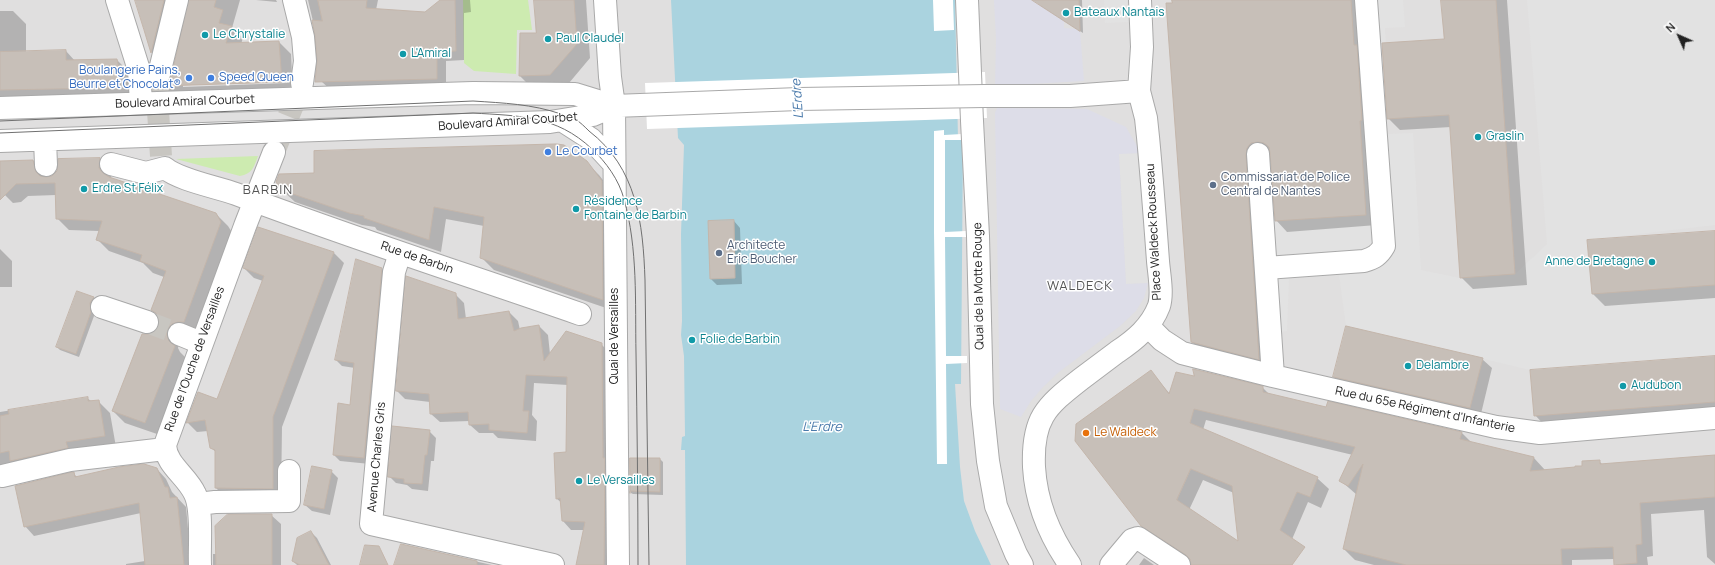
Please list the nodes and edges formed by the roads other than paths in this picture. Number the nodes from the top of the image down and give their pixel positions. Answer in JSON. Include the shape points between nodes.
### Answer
{"nodes":[{"id":1,"x":117,"y":0,"type":"edge"},
{"id":2,"x":177,"y":0,"type":"edge"},
{"id":3,"x":294,"y":0,"type":"edge"},
{"id":4,"x":605,"y":0,"type":"edge"},
{"id":5,"x":968,"y":0,"type":"edge"},
{"id":6,"x":1140,"y":0,"type":"edge"},
{"id":7,"x":1366,"y":0,"type":"edge"},
{"id":8,"x":159,"y":74,"type":"tunnel mouth"},
{"id":9,"x":302,"y":83,"type":"tunnel mouth"},
{"id":10,"x":1140,"y":91,"type":"junction"},
{"id":11,"x":141,"y":103,"type":"junction"},
{"id":12,"x":614,"y":106,"type":"junction"},
{"id":13,"x":0,"y":108,"type":"edge"},
{"id":14,"x":563,"y":121,"type":"junction"},
{"id":15,"x":45,"y":140,"type":"junction"},
{"id":16,"x":0,"y":141,"type":"edge"},
{"id":17,"x":274,"y":152,"type":"tunnel mouth"},
{"id":18,"x":1258,"y":154,"type":"dead end"},
{"id":19,"x":111,"y":164,"type":"dead end"},
{"id":20,"x":614,"y":164,"type":"junction"},
{"id":21,"x":46,"y":165,"type":"dead end"},
{"id":22,"x":254,"y":201,"type":"junction"},
{"id":23,"x":400,"y":252,"type":"junction"},
{"id":24,"x":1266,"y":268,"type":"junction"},
{"id":25,"x":102,"y":306,"type":"dead end"},
{"id":26,"x":580,"y":314,"type":"dead end"},
{"id":27,"x":147,"y":322,"type":"tunnel mouth"},
{"id":28,"x":1148,"y":326,"type":"junction"},
{"id":29,"x":179,"y":334,"type":"tunnel mouth"},
{"id":30,"x":201,"y":344,"type":"junction"},
{"id":31,"x":1273,"y":376,"type":"junction"},
{"id":32,"x":1715,"y":418,"type":"edge"},
{"id":33,"x":165,"y":449,"type":"junction"},
{"id":34,"x":289,"y":471,"type":"dead end"},
{"id":35,"x":2,"y":476,"type":"dead end"},
{"id":36,"x":198,"y":504,"type":"junction"},
{"id":37,"x":200,"y":565,"type":"edge"},
{"id":38,"x":553,"y":565,"type":"edge"},
{"id":39,"x":618,"y":565,"type":"edge"},
{"id":40,"x":1022,"y":565,"type":"edge"},
{"id":41,"x":1070,"y":565,"type":"edge"},
{"id":42,"x":1111,"y":565,"type":"edge"},
{"id":43,"x":1179,"y":565,"type":"edge"}],
"edges":[{"from":1,"to":11,"type":"street","via":[[139,70]]},
{"from":2,"to":8,"type":"street"},
{"from":3,"to":9,"type":"street","via":[[303,36],[305,61]]},
{"from":4,"to":12,"type":"street","name":"Quai de Versailles"},
{"from":5,"to":40,"type":"street","name":"Quai de la Motte Rouge","via":[[982,404],[996,506]]},
{"from":6,"to":10,"type":"street","name":"Place Waldeck Rousseau"},
{"from":7,"to":24,"type":"street","via":[[1384,246],[1374,258],[1364,261]]},
{"from":10,"to":12,"type":"street","bridge":true,"via":[[1070,96],[799,99]]},
{"from":10,"to":28,"type":"street","name":"Place Waldeck Rousseau","via":[[1148,137],[1160,294],[1159,305]]},
{"from":11,"to":12,"type":"street","name":"Boulevard Amiral Courbet","via":[[473,93],[575,94]]},
{"from":11,"to":13,"type":"street","name":"Boulevard Amiral Courbet"},
{"from":12,"to":14,"type":"street","name":"Boulevard Amiral Courbet","via":[[593,115]]},
{"from":12,"to":20,"type":"street","name":"Quai de Versailles"},
{"from":14,"to":15,"type":"street","name":"Boulevard Amiral Courbet"},
{"from":14,"to":20,"type":"street","via":[[591,139]]},
{"from":15,"to":16,"type":"street","name":"Boulevard Amiral Courbet"},
{"from":15,"to":21,"type":"street"},
{"from":17,"to":22,"type":"street","name":"Rue de l'Ouche de Versailles"},
{"from":18,"to":24,"type":"street"},
{"from":19,"to":22,"type":"street","name":"Rue de Barbin","via":[[146,173],[163,162],[174,174]]},
{"from":20,"to":39,"type":"street","name":"Quai de Versailles"},
{"from":22,"to":23,"type":"street","name":"Rue de Barbin"},
{"from":22,"to":30,"type":"street","name":"Rue de l'Ouche de Versailles"},
{"from":23,"to":26,"type":"street","name":"Rue de Barbin"},
{"from":23,"to":38,"type":"street","name":"Avenue Charles Gris","via":[[394,272],[371,524]]},
{"from":24,"to":31,"type":"street"},
{"from":25,"to":27,"type":"street"},
{"from":28,"to":31,"type":"street","name":"Rue du 65e Régiment d'Infanterie","via":[[1162,340],[1182,353]]},
{"from":28,"to":41,"type":"street","name":"Place Waldeck Rousseau","via":[[1131,343],[1056,399],[1043,414],[1036,432],[1035,477],[1042,510],[1051,534]]},
{"from":29,"to":30,"type":"street"},
{"from":30,"to":33,"type":"street","name":"Rue de l'Ouche de Versailles"},
{"from":31,"to":32,"type":"street","name":"Rue du 65e Régiment d'Infanterie","via":[[1496,427],[1540,433]]},
{"from":33,"to":35,"type":"street","via":[[70,460]]},
{"from":33,"to":36,"type":"street","via":[[169,460],[191,486]]},
{"from":34,"to":36,"type":"street","via":[[289,501]]},
{"from":36,"to":37,"type":"street"},
{"from":42,"to":43,"type":"street","via":[[1132,540],[1138,538]]}]}
